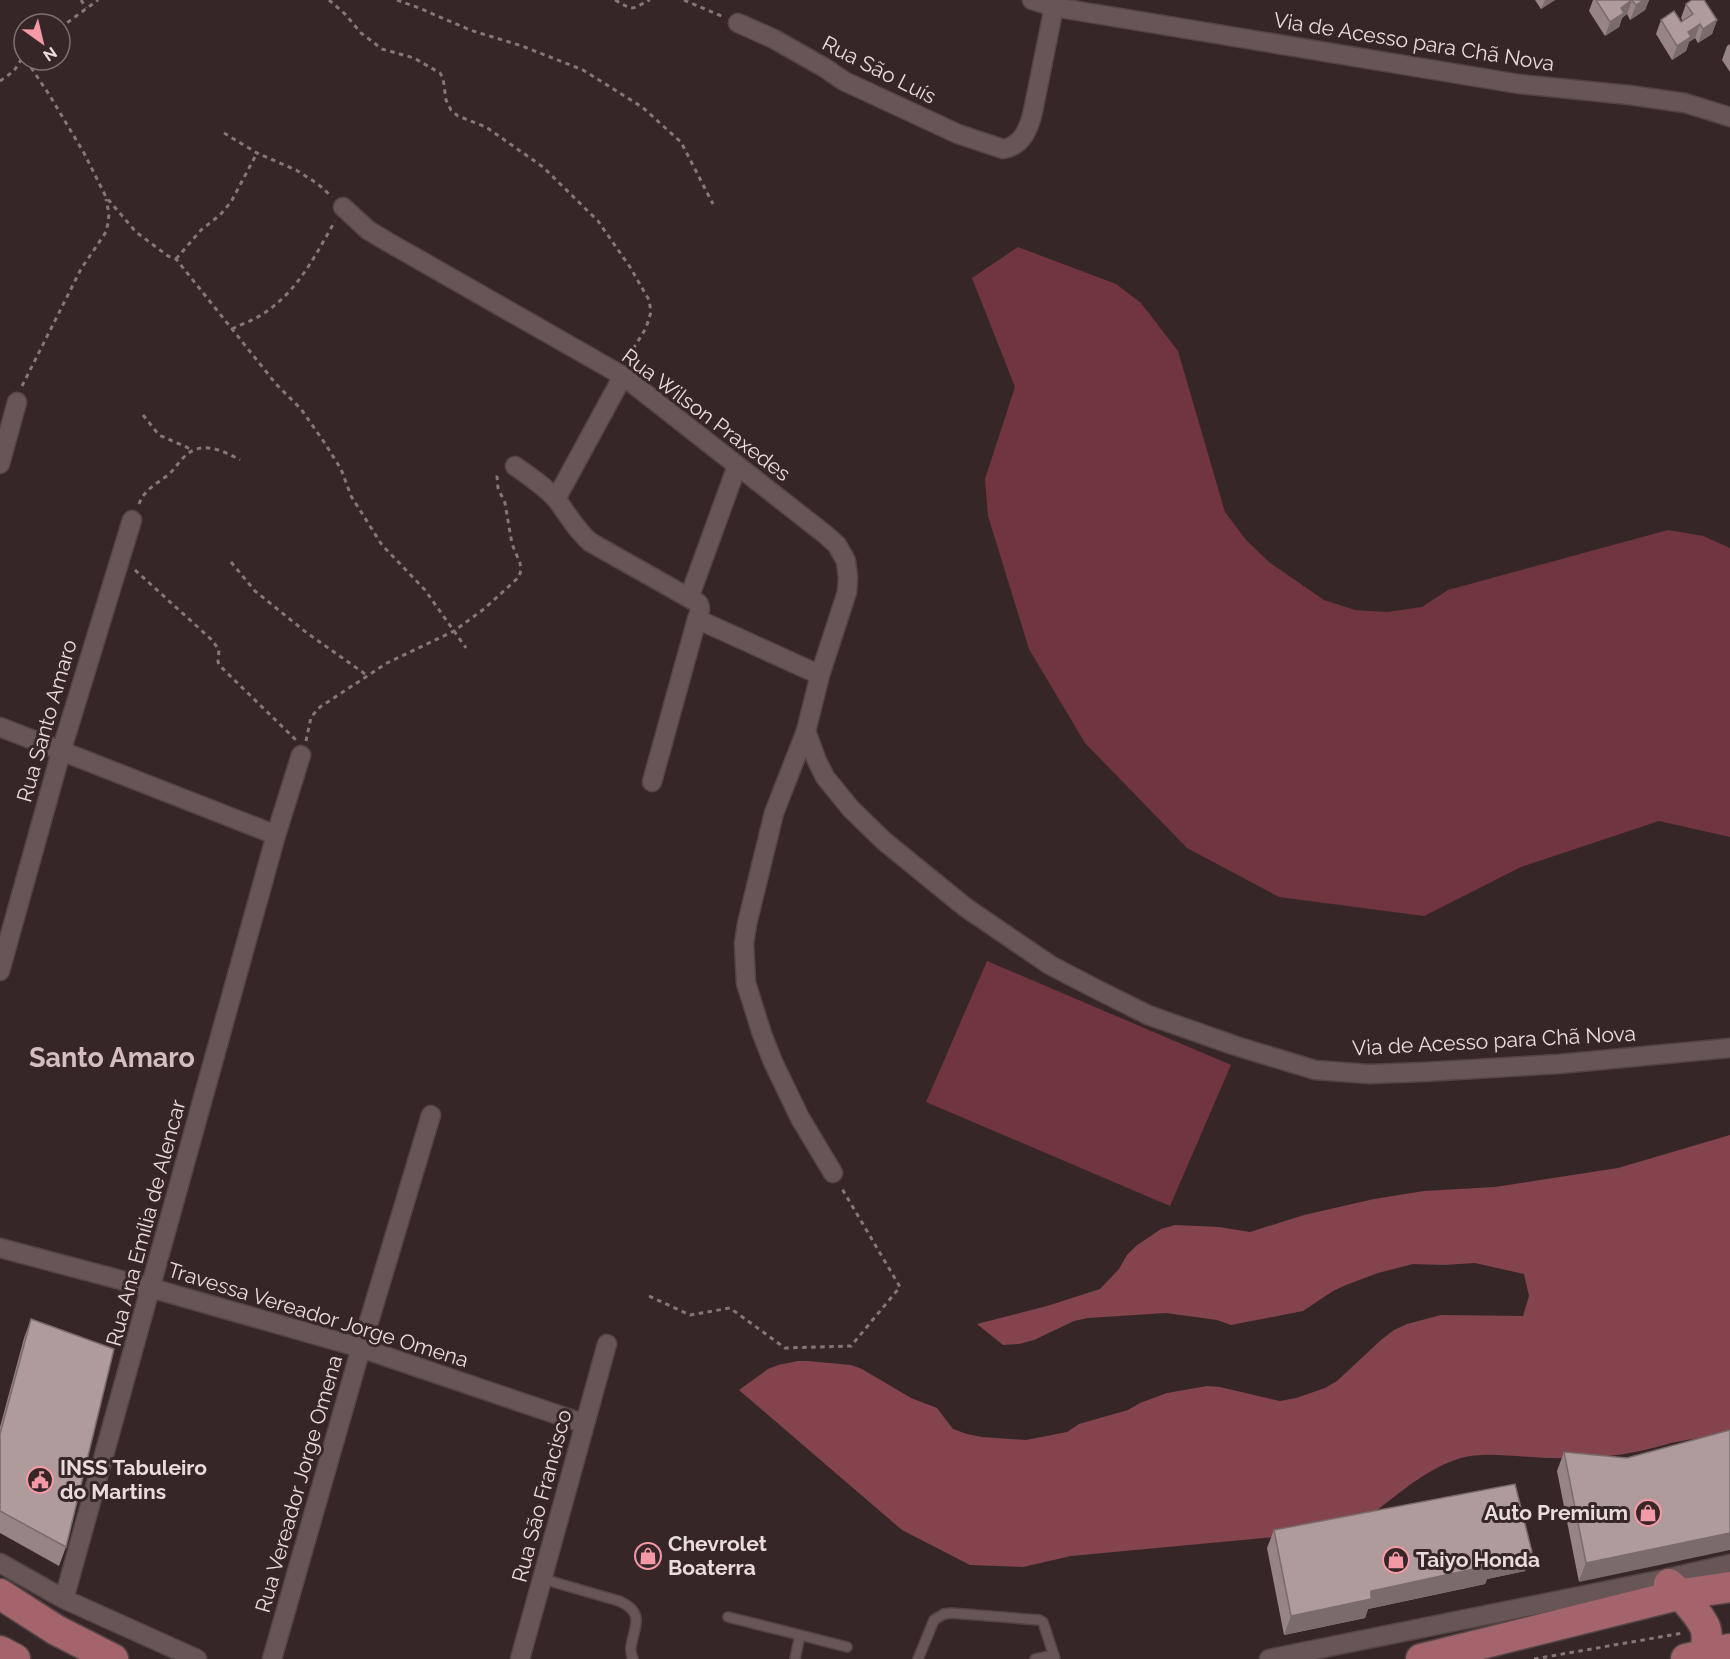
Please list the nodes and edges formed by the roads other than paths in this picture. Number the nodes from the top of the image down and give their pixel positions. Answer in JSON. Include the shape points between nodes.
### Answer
{"nodes":[{"id":1,"x":1032,"y":0,"type":"edge"},
{"id":2,"x":1054,"y":7,"type":"junction"},
{"id":3,"x":738,"y":23,"type":"road end"},
{"id":4,"x":1730,"y":117,"type":"edge"},
{"id":5,"x":343,"y":207,"type":"road end"},
{"id":6,"x":621,"y":375,"type":"junction"},
{"id":7,"x":17,"y":402,"type":"road end"},
{"id":8,"x":0,"y":464,"type":"edge"},
{"id":9,"x":515,"y":466,"type":"road end"},
{"id":10,"x":737,"y":466,"type":"junction"},
{"id":11,"x":556,"y":499,"type":"junction"},
{"id":12,"x":132,"y":520,"type":"road end"},
{"id":13,"x":689,"y":598,"type":"junction"},
{"id":14,"x":697,"y":619,"type":"junction"},
{"id":15,"x":820,"y":675,"type":"junction"},
{"id":16,"x":0,"y":727,"type":"edge"},
{"id":17,"x":806,"y":731,"type":"junction"},
{"id":18,"x":61,"y":752,"type":"junction"},
{"id":19,"x":302,"y":752,"type":"road end"},
{"id":20,"x":652,"y":782,"type":"dead end"},
{"id":21,"x":276,"y":835,"type":"junction"},
{"id":22,"x":0,"y":971,"type":"edge"},
{"id":23,"x":1730,"y":1048,"type":"edge"},
{"id":24,"x":431,"y":1115,"type":"dead end"},
{"id":25,"x":833,"y":1173,"type":"road end"},
{"id":26,"x":0,"y":1248,"type":"edge"},
{"id":27,"x":151,"y":1288,"type":"junction"},
{"id":28,"x":607,"y":1344,"type":"dead end"},
{"id":29,"x":361,"y":1348,"type":"junction"},
{"id":30,"x":585,"y":1424,"type":"junction"},
{"id":31,"x":0,"y":1563,"type":"edge"},
{"id":32,"x":1730,"y":1564,"type":"edge"},
{"id":33,"x":543,"y":1579,"type":"junction"},
{"id":34,"x":1673,"y":1587,"type":"junction"},
{"id":35,"x":1730,"y":1587,"type":"edge"},
{"id":36,"x":0,"y":1594,"type":"edge"},
{"id":37,"x":64,"y":1599,"type":"junction"},
{"id":38,"x":728,"y":1617,"type":"dead end"},
{"id":39,"x":800,"y":1635,"type":"junction"},
{"id":40,"x":847,"y":1647,"type":"dead end"},
{"id":41,"x":1706,"y":1650,"type":"edge"},
{"id":42,"x":0,"y":1651,"type":"edge"},
{"id":43,"x":1055,"y":1657,"type":"edge"},
{"id":44,"x":15,"y":1659,"type":"edge"},
{"id":45,"x":113,"y":1659,"type":"edge"},
{"id":46,"x":197,"y":1659,"type":"edge"},
{"id":47,"x":272,"y":1659,"type":"edge"},
{"id":48,"x":520,"y":1659,"type":"edge"},
{"id":49,"x":633,"y":1659,"type":"edge"},
{"id":50,"x":795,"y":1659,"type":"edge"},
{"id":51,"x":918,"y":1659,"type":"edge"},
{"id":52,"x":1035,"y":1659,"type":"edge"},
{"id":53,"x":1269,"y":1659,"type":"edge"},
{"id":54,"x":1421,"y":1659,"type":"edge"}],
"edges":[{"from":1,"to":2,"type":"street","name":"Via de Acesso para Chã Nova"},
{"from":2,"to":3,"type":"street","name":"Rua São Luís","via":[[1029,127],[1019,142],[1003,149],[958,134],[844,81],[774,39]]},
{"from":2,"to":4,"type":"street","name":"Via de Acesso para Chã Nova","via":[[1519,84],[1685,103]]},
{"from":5,"to":6,"type":"street","name":"Rua Wilson Praxedes","via":[[368,230]]},
{"from":6,"to":10,"type":"street","name":"Rua Wilson Praxedes"},
{"from":6,"to":11,"type":"street"},
{"from":7,"to":8,"type":"street"},
{"from":9,"to":11,"type":"street"},
{"from":10,"to":13,"type":"street"},
{"from":10,"to":15,"type":"street","name":"Rua Wilson Praxedes","via":[[826,535],[846,561],[847,592]]},
{"from":11,"to":13,"type":"street","via":[[590,542]]},
{"from":12,"to":18,"type":"street","name":"Rua Santo Amaro"},
{"from":13,"to":14,"type":"street","via":[[700,606]]},
{"from":14,"to":15,"type":"street"},
{"from":14,"to":20,"type":"street"},
{"from":15,"to":17,"type":"street","name":"Rua Wilson Praxedes"},
{"from":16,"to":18,"type":"street"},
{"from":17,"to":23,"type":"street","name":"Via de Acesso para Chã Nova","via":[[825,777],[851,809],[965,907],[1050,965],[1095,989],[1148,1015],[1236,1046],[1315,1070],[1369,1074],[1559,1064]]},
{"from":17,"to":25,"type":"street","name":"Rua Wilson Praxedes","via":[[774,813],[747,924],[744,966],[746,983],[773,1062]]},
{"from":18,"to":21,"type":"street"},
{"from":18,"to":22,"type":"street","name":"Rua Santo Amaro"},
{"from":19,"to":21,"type":"street","name":"Rua Ana Emília de Alencar"},
{"from":21,"to":27,"type":"street","name":"Rua Ana Emília de Alencar"},
{"from":24,"to":29,"type":"street","name":"Rua Vereador Jorge Omena"},
{"from":26,"to":27,"type":"street","name":"Travessa Vereador Jorge Omena"},
{"from":27,"to":29,"type":"street","name":"Travessa Vereador Jorge Omena"},
{"from":27,"to":37,"type":"street","name":"Rua Ana Emília de Alencar"},
{"from":28,"to":30,"type":"street","name":"Rua São Francisco"},
{"from":29,"to":30,"type":"street","name":"Travessa Vereador Jorge Omena"},
{"from":29,"to":47,"type":"street","name":"Rua Vereador Jorge Omena"},
{"from":30,"to":33,"type":"street","name":"Rua São Francisco"},
{"from":31,"to":37,"type":"street"},
{"from":32,"to":34,"type":"street"},
{"from":33,"to":48,"type":"street","name":"Rua São Francisco"},
{"from":33,"to":49,"type":"lane","via":[[619,1601],[630,1608],[637,1625],[630,1650]]},
{"from":34,"to":35,"type":"highway"},
{"from":34,"to":41,"type":"highway"},
{"from":34,"to":53,"type":"street"},
{"from":34,"to":54,"type":"highway"},
{"from":36,"to":45,"type":"highway","via":[[56,1630]]},
{"from":37,"to":46,"type":"street"},
{"from":38,"to":39,"type":"lane"},
{"from":39,"to":40,"type":"lane"},
{"from":39,"to":50,"type":"lane"},
{"from":42,"to":44,"type":"highway"},
{"from":43,"to":51,"type":"lane","via":[[1045,1626],[1039,1620],[951,1613],[934,1620]]},
{"from":43,"to":52,"type":"lane"}]}
